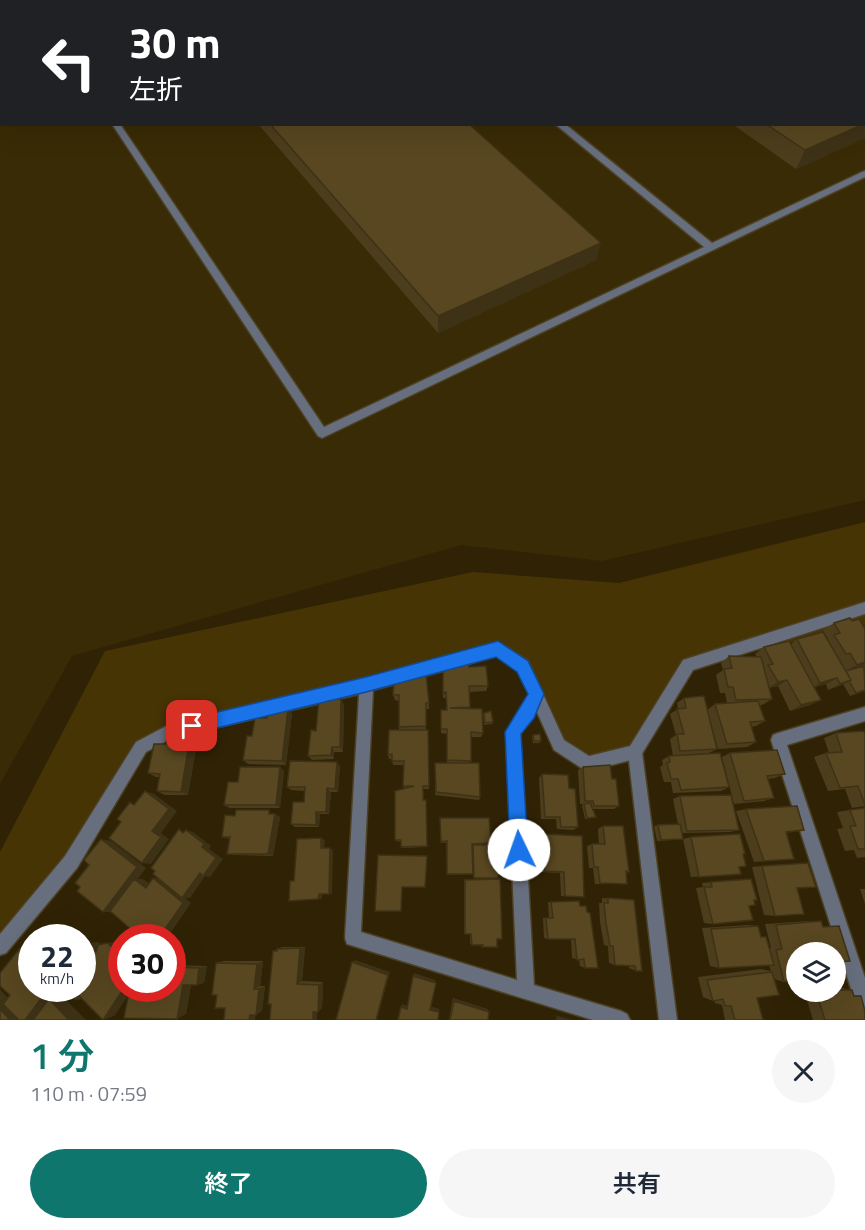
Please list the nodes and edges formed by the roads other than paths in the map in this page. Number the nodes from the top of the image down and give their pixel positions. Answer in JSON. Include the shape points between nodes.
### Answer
{"nodes":[{"id":1,"x":117,"y":126,"type":"edge"},
{"id":2,"x":561,"y":126,"type":"edge"},
{"id":3,"x":865,"y":174,"type":"edge"},
{"id":4,"x":710,"y":247,"type":"junction"},
{"id":5,"x":860,"y":613,"type":"edge"},
{"id":6,"x":366,"y":685,"type":"junction"},
{"id":7,"x":536,"y":694,"type":"junction"},
{"id":8,"x":865,"y":714,"type":"edge"},
{"id":9,"x":635,"y":752,"type":"junction"},
{"id":10,"x":0,"y":946,"type":"edge"},
{"id":11,"x":526,"y":991,"type":"junction"},
{"id":12,"x":865,"y":1004,"type":"edge"},
{"id":13,"x":621,"y":1020,"type":"edge"},
{"id":14,"x":668,"y":1020,"type":"edge"}],
"edges":[{"from":1,"to":4,"type":"street","via":[[321,433]]},
{"from":2,"to":4,"type":"street"},
{"from":3,"to":4,"type":"street"},
{"from":5,"to":9,"type":"street","via":[[688,665]]},
{"from":6,"to":7,"type":"street","via":[[498,649],[523,666]]},
{"from":6,"to":10,"type":"street","via":[[170,731],[141,747],[71,862]]},
{"from":6,"to":11,"type":"street","via":[[353,938]]},
{"from":7,"to":9,"type":"street","via":[[559,745],[588,764]]},
{"from":7,"to":11,"type":"street","via":[[513,732]]},
{"from":8,"to":12,"type":"street","via":[[778,740]]},
{"from":9,"to":14,"type":"street"},
{"from":11,"to":13,"type":"street"}]}
